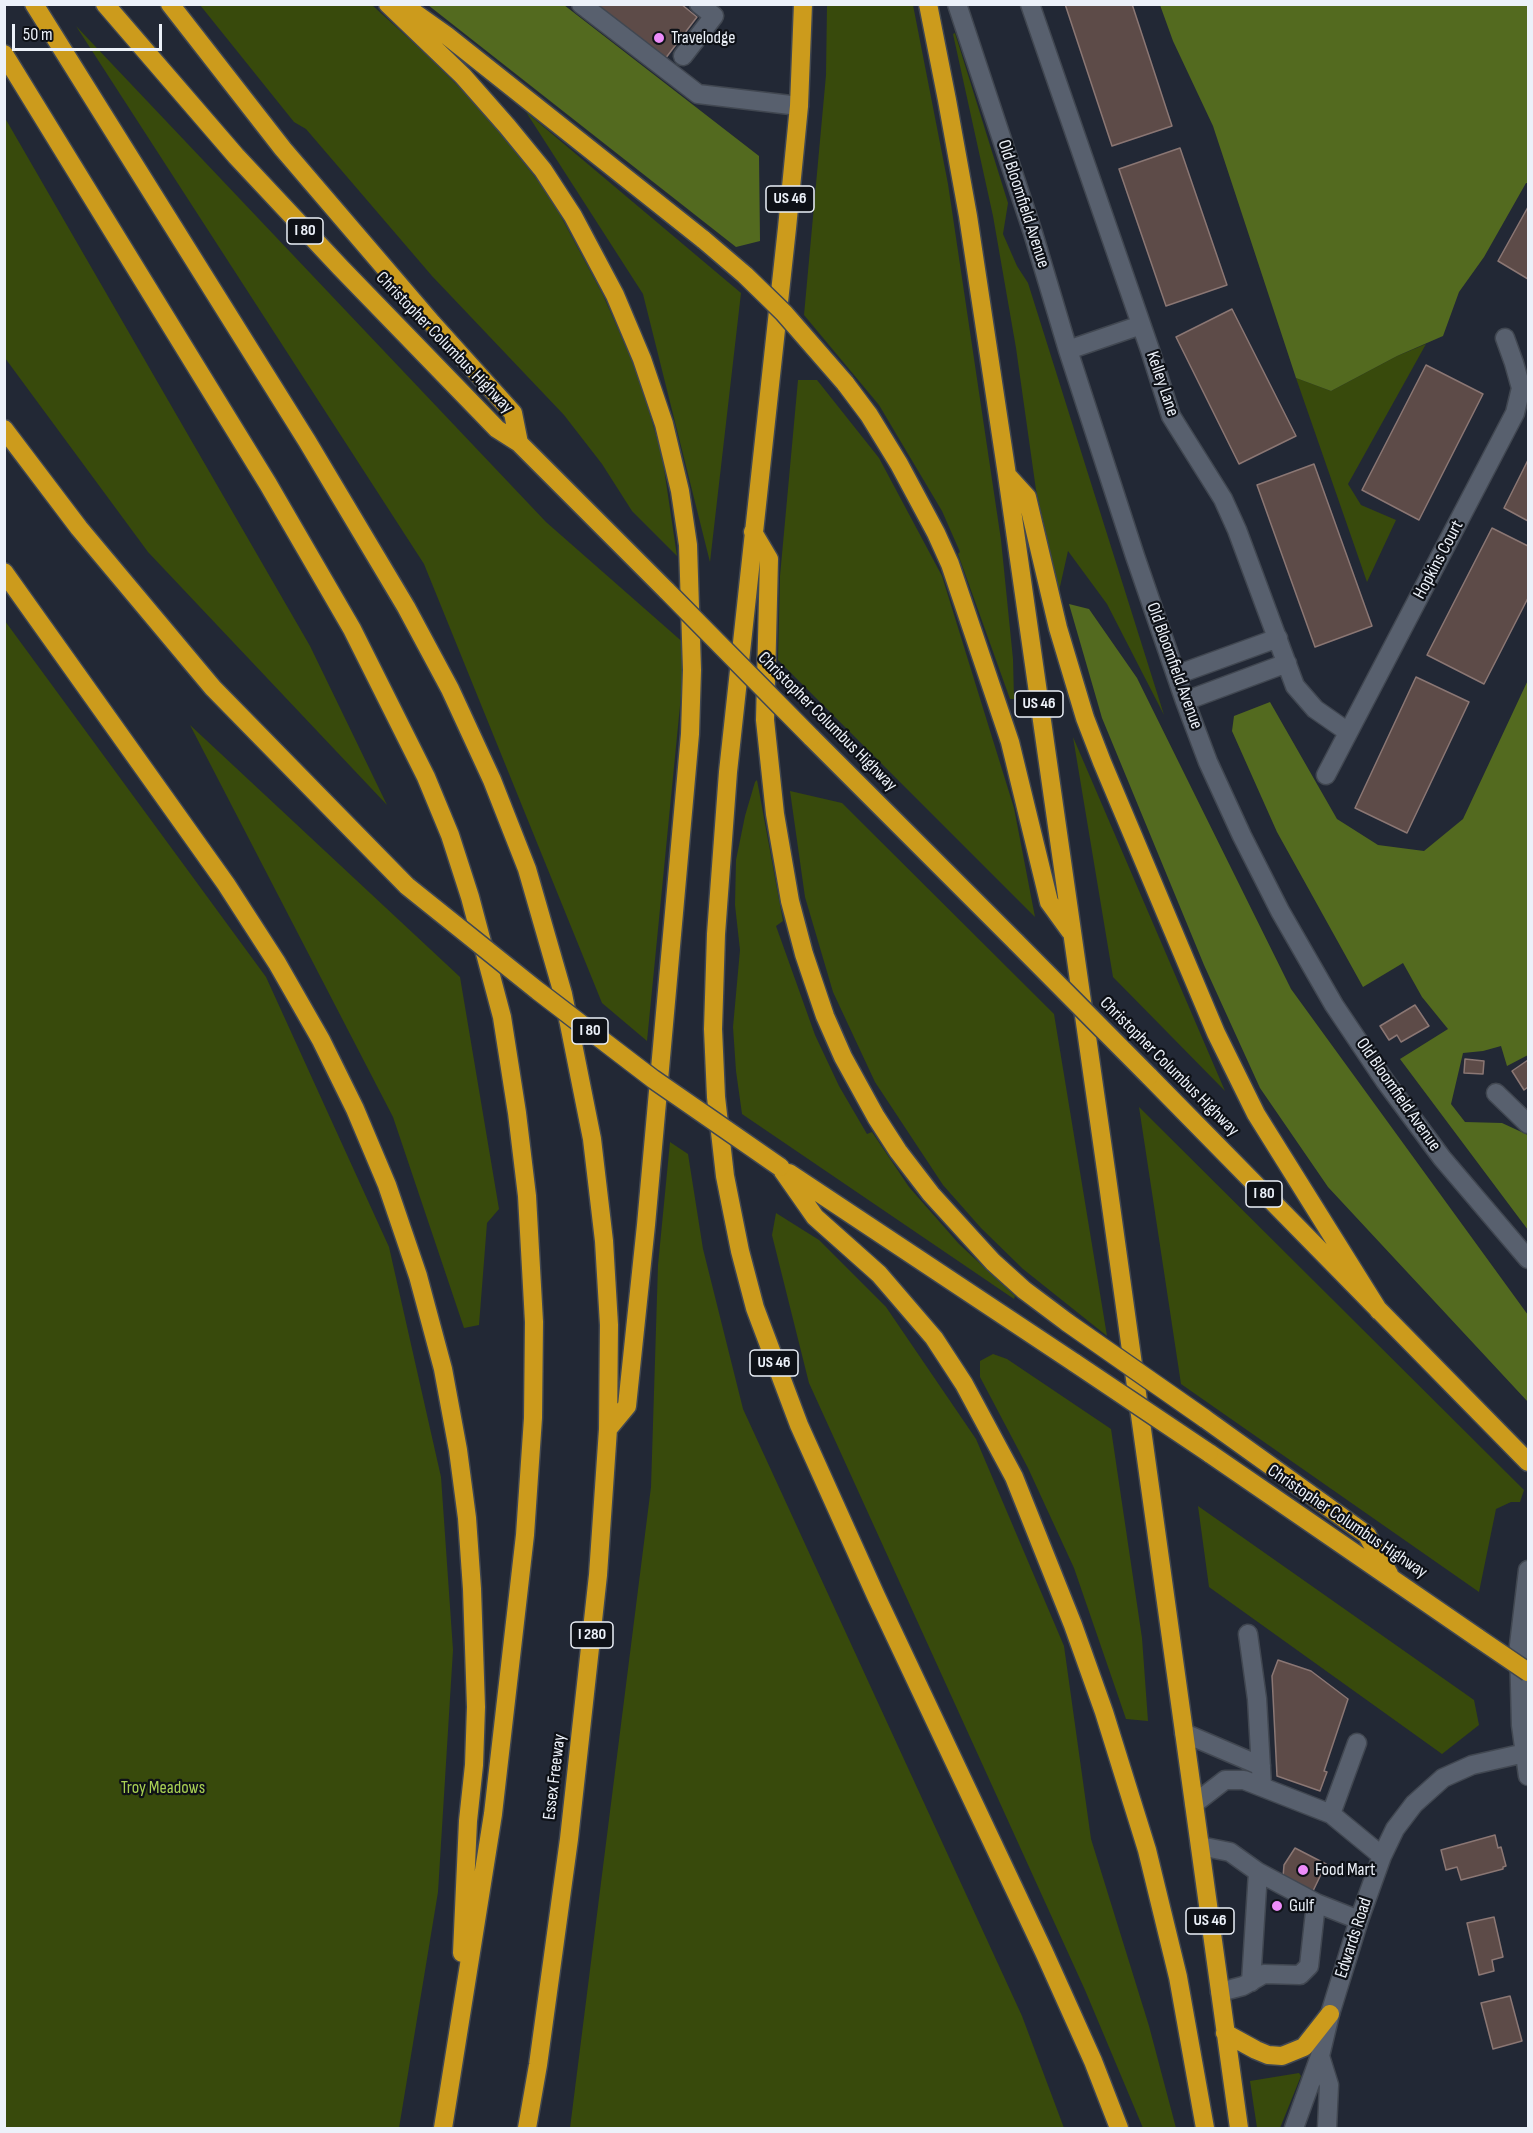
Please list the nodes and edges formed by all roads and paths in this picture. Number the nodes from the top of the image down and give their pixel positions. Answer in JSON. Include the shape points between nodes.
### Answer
{"nodes":[{"id":1,"x":34,"y":4,"type":"edge"},
{"id":2,"x":105,"y":4,"type":"edge"},
{"id":3,"x":170,"y":4,"type":"edge"},
{"id":4,"x":388,"y":4,"type":"edge"},
{"id":5,"x":402,"y":4,"type":"edge"},
{"id":6,"x":581,"y":4,"type":"edge"},
{"id":7,"x":699,"y":4,"type":"edge"},
{"id":8,"x":803,"y":4,"type":"edge"},
{"id":9,"x":928,"y":4,"type":"edge"},
{"id":10,"x":957,"y":4,"type":"edge"},
{"id":11,"x":1030,"y":4,"type":"edge"},
{"id":12,"x":4,"y":54,"type":"edge"},
{"id":13,"x":683,"y":56,"type":"dead end"},
{"id":14,"x":799,"y":106,"type":"junction"},
{"id":15,"x":1141,"y":325,"type":"junction"},
{"id":16,"x":1504,"y":338,"type":"dead end"},
{"id":17,"x":1068,"y":350,"type":"junction"},
{"id":18,"x":4,"y":429,"type":"edge"},
{"id":19,"x":519,"y":443,"type":"junction"},
{"id":20,"x":1007,"y":475,"type":"junction"},
{"id":21,"x":753,"y":532,"type":"junction"},
{"id":22,"x":4,"y":572,"type":"edge"},
{"id":23,"x":1278,"y":638,"type":"junction"},
{"id":24,"x":1287,"y":663,"type":"junction"},
{"id":25,"x":1176,"y":675,"type":"junction"},
{"id":26,"x":1185,"y":701,"type":"junction"},
{"id":27,"x":1348,"y":732,"type":"junction"},
{"id":28,"x":1326,"y":775,"type":"dead end"},
{"id":29,"x":1072,"y":934,"type":"junction"},
{"id":30,"x":1496,"y":1093,"type":"dead end"},
{"id":31,"x":1528,"y":1124,"type":"edge"},
{"id":32,"x":780,"y":1167,"type":"junction"},
{"id":33,"x":1528,"y":1260,"type":"edge"},
{"id":34,"x":1379,"y":1311,"type":"junction"},
{"id":35,"x":608,"y":1430,"type":"junction"},
{"id":36,"x":1523,"y":1456,"type":"edge"},
{"id":37,"x":1528,"y":1570,"type":"edge"},
{"id":38,"x":1392,"y":1578,"type":"junction"},
{"id":39,"x":1248,"y":1634,"type":"dead end"},
{"id":40,"x":1528,"y":1672,"type":"edge"},
{"id":41,"x":1184,"y":1734,"type":"junction"},
{"id":42,"x":1357,"y":1743,"type":"dead end"},
{"id":43,"x":1524,"y":1753,"type":"junction"},
{"id":44,"x":1261,"y":1766,"type":"junction"},
{"id":45,"x":1528,"y":1776,"type":"edge"},
{"id":46,"x":1262,"y":1786,"type":"junction"},
{"id":47,"x":1194,"y":1804,"type":"junction"},
{"id":48,"x":1331,"y":1814,"type":"junction"},
{"id":49,"x":1200,"y":1846,"type":"junction"},
{"id":50,"x":1382,"y":1856,"type":"junction"},
{"id":51,"x":1258,"y":1872,"type":"junction"},
{"id":52,"x":1316,"y":1903,"type":"junction"},
{"id":53,"x":1359,"y":1920,"type":"junction"},
{"id":54,"x":1251,"y":1982,"type":"junction"},
{"id":55,"x":1220,"y":1992,"type":"junction"},
{"id":56,"x":1330,"y":2014,"type":"junction"},
{"id":57,"x":1225,"y":2033,"type":"junction"},
{"id":58,"x":459,"y":2035,"type":"junction"},
{"id":59,"x":1320,"y":2056,"type":"junction"},
{"id":60,"x":443,"y":2128,"type":"edge"},
{"id":61,"x":527,"y":2128,"type":"edge"},
{"id":62,"x":1119,"y":2128,"type":"edge"},
{"id":63,"x":1205,"y":2128,"type":"edge"},
{"id":64,"x":1239,"y":2128,"type":"edge"},
{"id":65,"x":1294,"y":2128,"type":"edge"},
{"id":66,"x":1327,"y":2128,"type":"edge"}],
"edges":[{"from":1,"to":35,"type":"highway","name":"Essex Freeway","via":[[406,607],[450,689],[496,791],[527,869],[563,994],[587,1110],[604,1241],[609,1325]]},
{"from":2,"to":19,"type":"highway","name":"Christopher Columbus Highway","number":"I 80","via":[[287,211],[497,429]]},
{"from":3,"to":19,"type":"highway","via":[[282,149],[513,413]]},
{"from":4,"to":35,"type":"highway","via":[[463,76],[507,126],[543,170],[573,216],[615,296],[642,359],[664,424],[680,491],[688,545],[690,734],[627,1406]]},
{"from":5,"to":29,"type":"highway","bridge":true,"via":[[745,275],[784,313],[869,416],[899,464],[950,564],[1010,742],[1049,902]]},
{"from":6,"to":14,"type":"street","via":[[698,94]]},
{"from":7,"to":13,"type":"street","via":[[714,16]]},
{"from":8,"to":14,"type":"highway","number":"US 46"},
{"from":9,"to":20,"type":"highway","number":"US 46","via":[[968,216]]},
{"from":10,"to":17,"type":"street","name":"Old Bloomfield Avenue"},
{"from":11,"to":15,"type":"street","name":"Kelley Lane"},
{"from":12,"to":58,"type":"highway","via":[[268,484],[352,629],[426,777],[450,836],[502,1017],[527,1196],[534,1322],[532,1418],[525,1535],[493,1814]]},
{"from":14,"to":21,"type":"highway","number":"US 46"},
{"from":15,"to":17,"type":"street"},
{"from":15,"to":23,"type":"street","name":"Kelley Lane","via":[[1171,416],[1223,500]]},
{"from":16,"to":27,"type":"street","name":"Hopkins Court","via":[[1521,388],[1515,413]]},
{"from":17,"to":25,"type":"street","name":"Old Bloomfield Avenue"},
{"from":18,"to":32,"type":"highway","name":"Christopher Columbus Highway","number":"I 80","bridge":true,"via":[[79,528],[213,688],[407,886],[596,1036]]},
{"from":19,"to":34,"type":"highway","name":"Christopher Columbus Highway","number":"I 80","bridge":true},
{"from":20,"to":29,"type":"highway","number":"US 46"},
{"from":20,"to":34,"type":"highway","via":[[1027,496],[1058,628],[1094,740],[1211,1023],[1256,1114]]},
{"from":21,"to":38,"type":"highway","bridge":true,"via":[[769,559],[765,720],[776,825],[793,911],[825,1016],[876,1117],[931,1194],[1024,1290],[1367,1535]]},
{"from":21,"to":62,"type":"highway","number":"US 46","via":[[728,772],[713,980],[716,1097],[725,1176],[740,1251],[755,1308],[799,1425],[1044,1952]]},
{"from":22,"to":58,"type":"highway","via":[[226,884],[277,963],[355,1109],[387,1185],[418,1276],[443,1369],[458,1450],[472,1589],[476,1707]]},
{"from":23,"to":24,"type":"street","name":"Kelley Lane"},
{"from":23,"to":25,"type":"street"},
{"from":24,"to":26,"type":"street"},
{"from":24,"to":27,"type":"street","name":"Kelley Lane","via":[[1305,700],[1324,718]]},
{"from":25,"to":26,"type":"street","name":"Old Bloomfield Avenue"},
{"from":26,"to":33,"type":"street","name":"Old Bloomfield Avenue","via":[[1242,836],[1334,1005],[1442,1158]]},
{"from":27,"to":28,"type":"street","name":"Hopkins Court"},
{"from":29,"to":41,"type":"highway","number":"US 46"},
{"from":30,"to":31,"type":"street"},
{"from":32,"to":38,"type":"highway","name":"Christopher Columbus Highway","number":"I 80","bridge":true},
{"from":32,"to":63,"type":"highway","via":[[815,1218],[879,1274],[934,1338],[964,1384],[1018,1487],[1104,1712],[1147,1850],[1178,1977]]},
{"from":34,"to":36,"type":"highway","name":"Christopher Columbus Highway","number":"I 80"},
{"from":35,"to":61,"type":"highway","name":"Essex Freeway","number":"I 280","via":[[598,1575],[574,1795]]},
{"from":37,"to":43,"type":"street","via":[[1519,1645]]},
{"from":38,"to":40,"type":"highway","name":"Christopher Columbus Highway","number":"I 80","bridge":true},
{"from":39,"to":44,"type":"street"},
{"from":41,"to":44,"type":"street"},
{"from":41,"to":47,"type":"highway","number":"US 46"},
{"from":42,"to":48,"type":"street"},
{"from":43,"to":45,"type":"street"},
{"from":43,"to":50,"type":"street","name":"Edwards Road","via":[[1472,1765],[1443,1778],[1414,1804],[1395,1829]]},
{"from":44,"to":46,"type":"street"},
{"from":46,"to":47,"type":"street","via":[[1244,1780],[1225,1780]]},
{"from":46,"to":48,"type":"street"},
{"from":47,"to":49,"type":"highway","number":"US 46"},
{"from":48,"to":50,"type":"street"},
{"from":49,"to":51,"type":"street","via":[[1230,1852]]},
{"from":49,"to":55,"type":"highway","number":"US 46"},
{"from":50,"to":53,"type":"street","name":"Edwards Road"},
{"from":51,"to":52,"type":"street"},
{"from":51,"to":54,"type":"street"},
{"from":52,"to":53,"type":"street"},
{"from":52,"to":54,"type":"street","via":[[1309,1966],[1300,1975],[1263,1974]]},
{"from":53,"to":56,"type":"street","name":"Edwards Road"},
{"from":54,"to":55,"type":"street"},
{"from":55,"to":57,"type":"highway","number":"US 46"},
{"from":56,"to":57,"type":"highway","via":[[1304,2047],[1282,2056],[1268,2055]]},
{"from":56,"to":59,"type":"street","name":"Edwards Road"},
{"from":57,"to":64,"type":"highway","number":"US 46"},
{"from":58,"to":60,"type":"highway"},
{"from":59,"to":65,"type":"street","name":"Edwards Road"},
{"from":59,"to":66,"type":"street","via":[[1329,2085]]}]}
